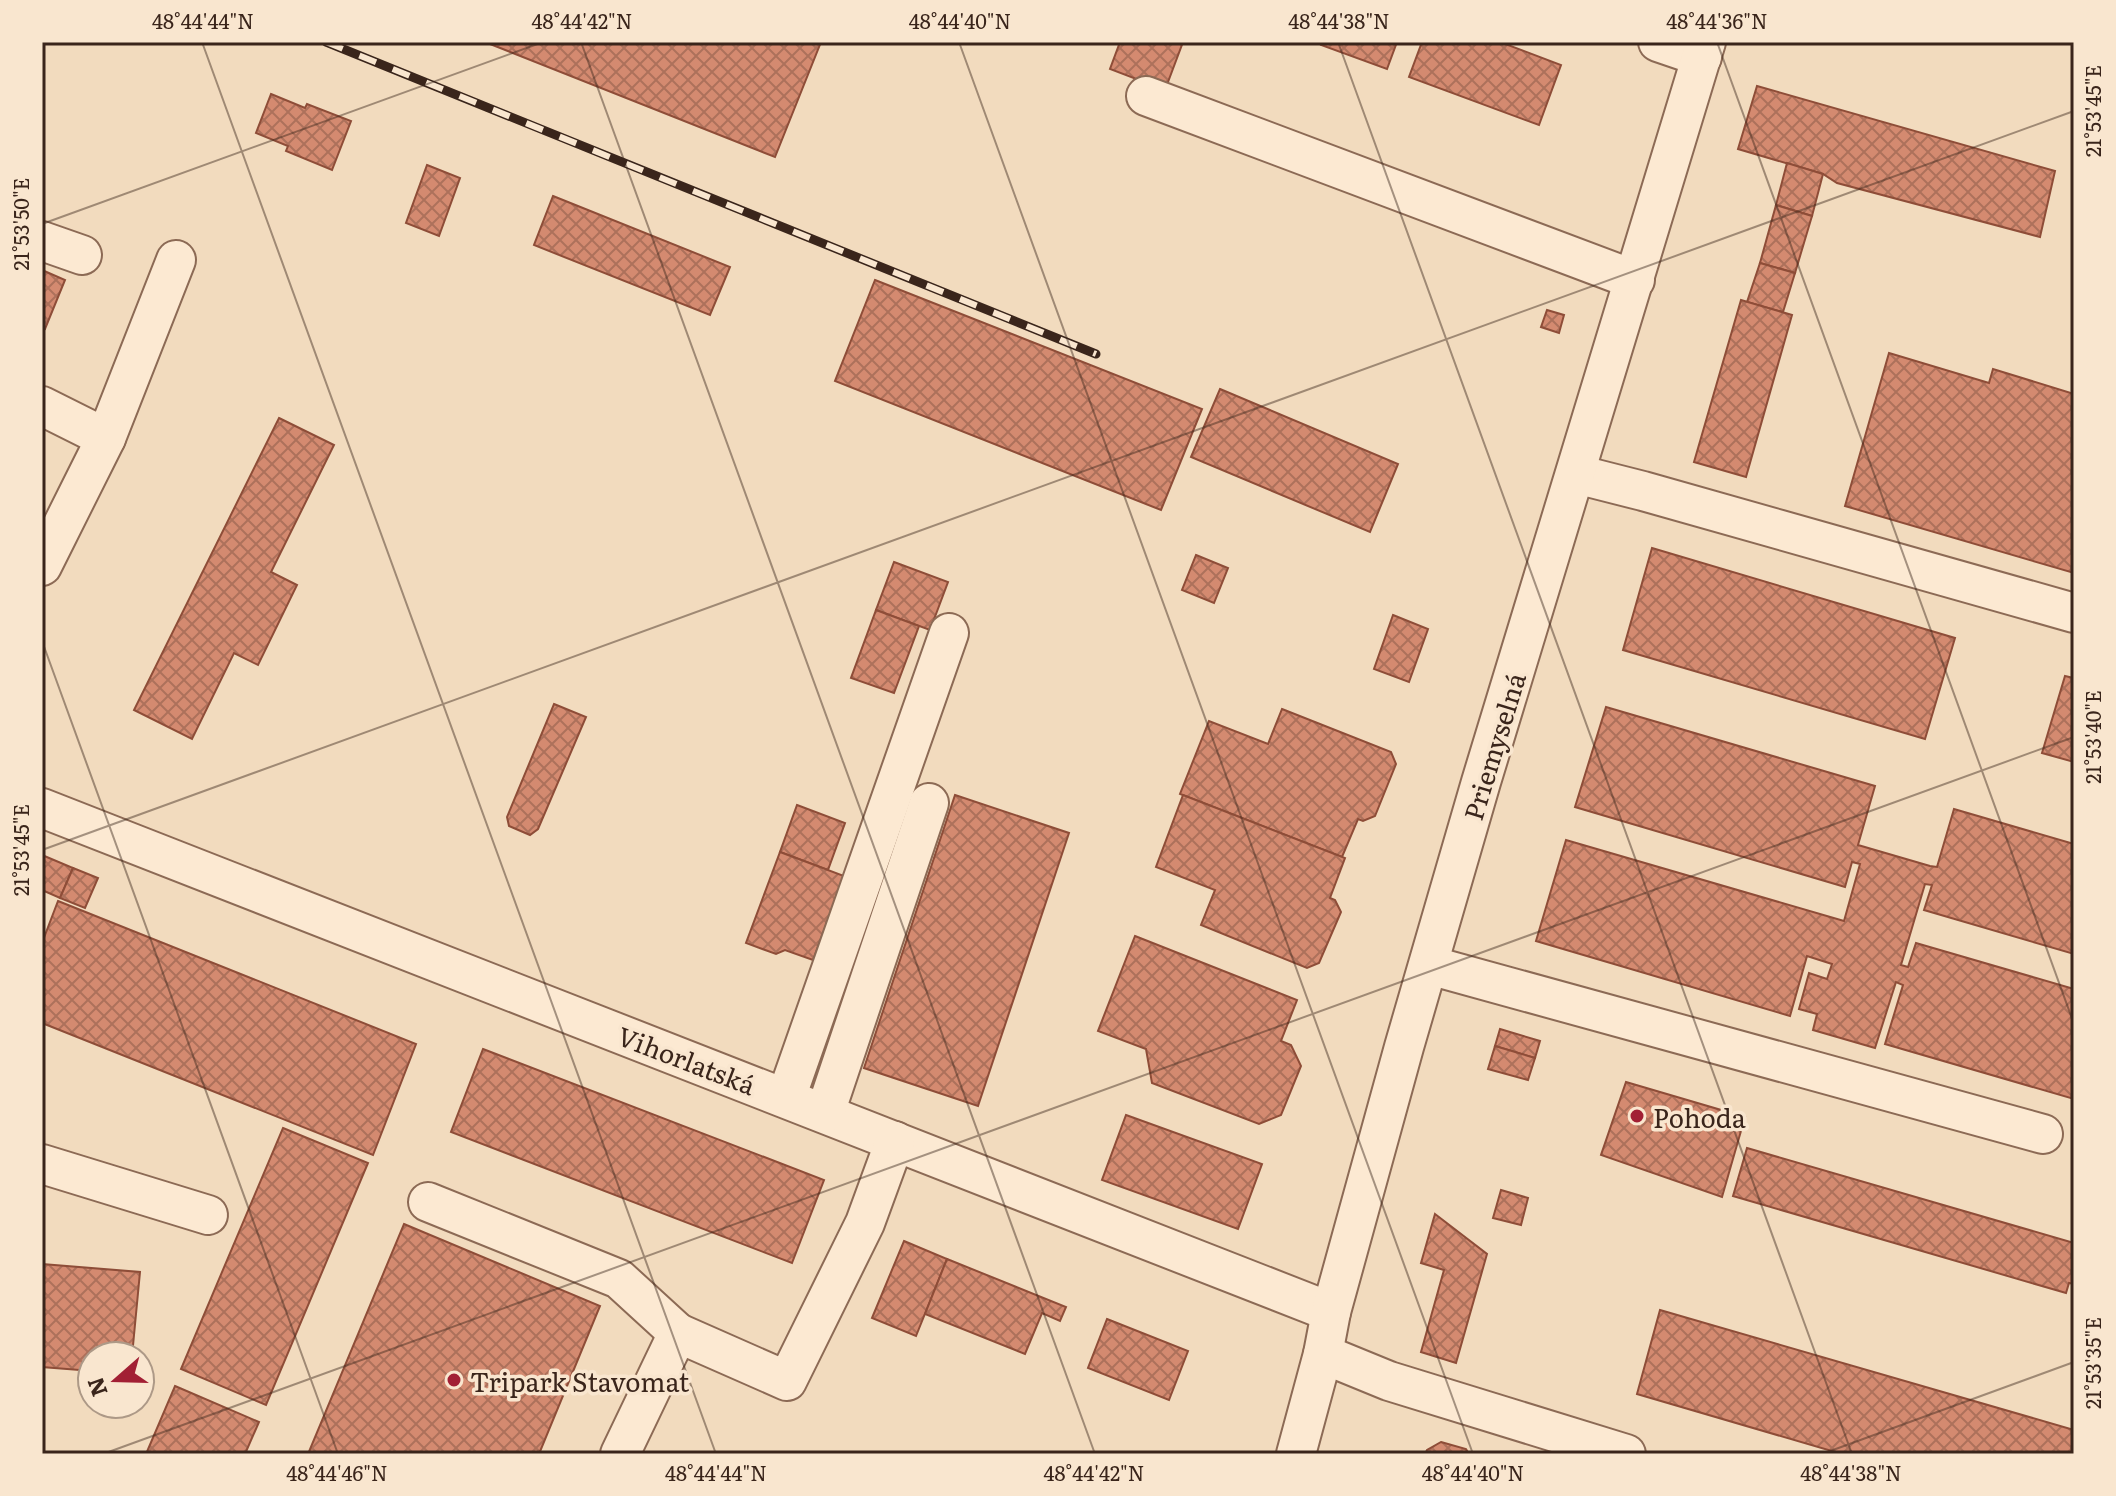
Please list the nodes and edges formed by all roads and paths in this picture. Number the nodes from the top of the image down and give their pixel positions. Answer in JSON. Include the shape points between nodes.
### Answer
{"nodes":[{"id":1,"x":1658,"y":42,"type":"edge"},
{"id":2,"x":1704,"y":49,"type":"edge"},
{"id":3,"x":1146,"y":96,"type":"dead end"},
{"id":4,"x":42,"y":241,"type":"edge"},
{"id":5,"x":82,"y":255,"type":"dead end"},
{"id":6,"x":176,"y":260,"type":"dead end"},
{"id":7,"x":1635,"y":280,"type":"junction"},
{"id":8,"x":42,"y":406,"type":"edge"},
{"id":9,"x":106,"y":438,"type":"junction"},
{"id":10,"x":1576,"y":474,"type":"junction"},
{"id":11,"x":42,"y":566,"type":"edge"},
{"id":12,"x":2074,"y":613,"type":"edge"},
{"id":13,"x":949,"y":633,"type":"dead end"},
{"id":14,"x":929,"y":803,"type":"dead end"},
{"id":15,"x":42,"y":808,"type":"edge"},
{"id":16,"x":1429,"y":965,"type":"junction"},
{"id":17,"x":786,"y":1098,"type":"junction"},
{"id":18,"x":825,"y":1113,"type":"junction"},
{"id":19,"x":2043,"y":1134,"type":"dead end"},
{"id":20,"x":895,"y":1141,"type":"junction"},
{"id":21,"x":42,"y":1164,"type":"edge"},
{"id":22,"x":428,"y":1202,"type":"dead end"},
{"id":23,"x":208,"y":1215,"type":"dead end"},
{"id":24,"x":1331,"y":1312,"type":"junction"},
{"id":25,"x":678,"y":1333,"type":"junction"},
{"id":26,"x":1323,"y":1354,"type":"junction"},
{"id":27,"x":620,"y":1454,"type":"edge"},
{"id":28,"x":1296,"y":1454,"type":"edge"},
{"id":29,"x":1626,"y":1454,"type":"edge"}],
"edges":[{"from":1,"to":2,"type":"street"},
{"from":2,"to":7,"type":"street","name":"Priemyselná"},
{"from":3,"to":7,"type":"street"},
{"from":4,"to":5,"type":"street"},
{"from":6,"to":9,"type":"street"},
{"from":7,"to":10,"type":"street","name":"Priemyselná"},
{"from":8,"to":9,"type":"street"},
{"from":9,"to":11,"type":"street"},
{"from":10,"to":12,"type":"street"},
{"from":10,"to":16,"type":"street","name":"Priemyselná"},
{"from":13,"to":17,"type":"street"},
{"from":14,"to":18,"type":"street"},
{"from":15,"to":17,"type":"street","name":"Vihorlatská"},
{"from":16,"to":19,"type":"street"},
{"from":16,"to":24,"type":"street","name":"Priemyselná"},
{"from":17,"to":18,"type":"street","name":"Vihorlatská"},
{"from":18,"to":20,"type":"street","name":"Vihorlatská"},
{"from":20,"to":24,"type":"street","name":"Vihorlatská"},
{"from":20,"to":25,"type":"street","via":[[865,1223],[787,1381]]},
{"from":21,"to":23,"type":"street"},
{"from":22,"to":25,"type":"street","via":[[619,1279]]},
{"from":24,"to":26,"type":"street","name":"Priemyselná"},
{"from":25,"to":27,"type":"street"},
{"from":26,"to":28,"type":"street","name":"Priemyselná"},
{"from":26,"to":29,"type":"street","via":[[1389,1381]]}]}
